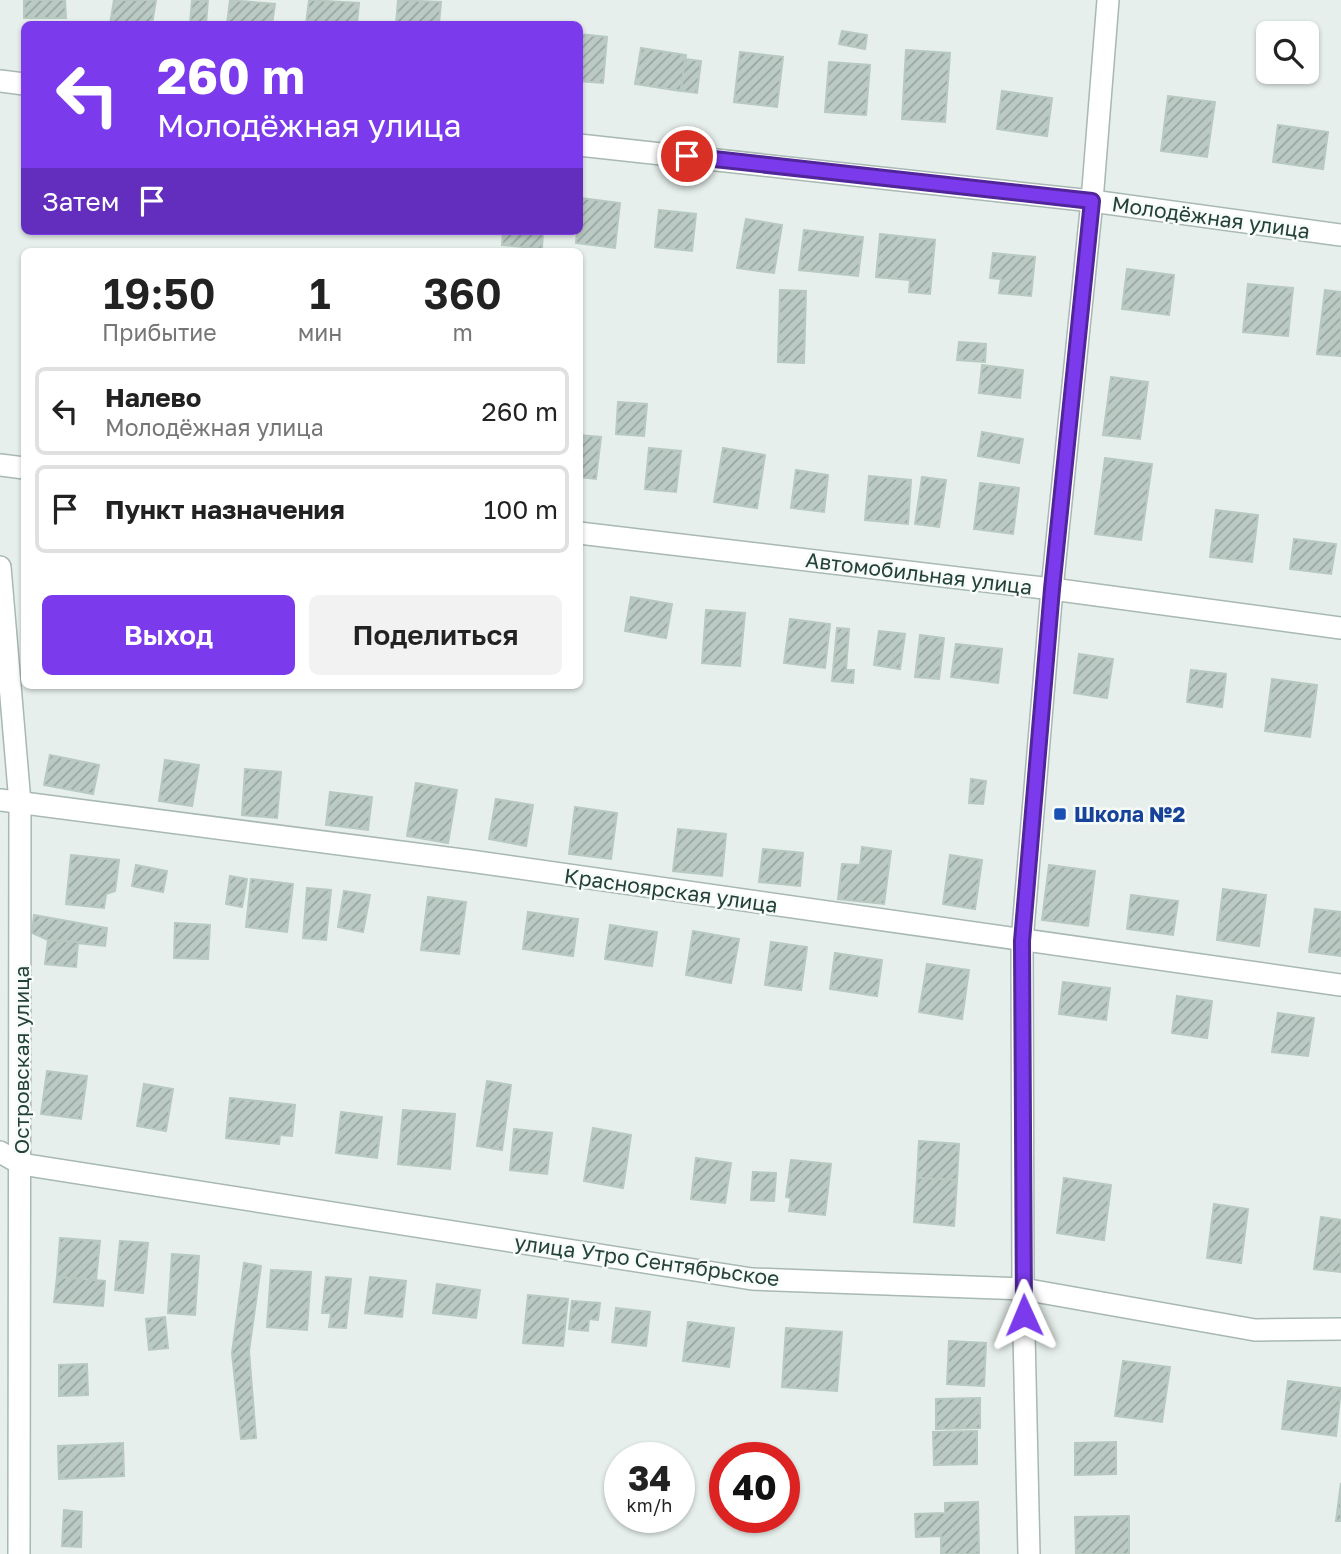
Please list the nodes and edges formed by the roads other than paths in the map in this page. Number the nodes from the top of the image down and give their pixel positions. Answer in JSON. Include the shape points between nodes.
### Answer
{"nodes":[{"id":1,"x":1108,"y":0,"type":"edge"},
{"id":2,"x":0,"y":81,"type":"edge"},
{"id":3,"x":21,"y":84,"type":"edge"},
{"id":4,"x":583,"y":145,"type":"edge"},
{"id":5,"x":1092,"y":201,"type":"junction"},
{"id":6,"x":1341,"y":235,"type":"edge"},
{"id":7,"x":0,"y":465,"type":"edge"},
{"id":8,"x":21,"y":468,"type":"edge"},
{"id":9,"x":583,"y":533,"type":"edge"},
{"id":10,"x":0,"y":567,"type":"edge"},
{"id":11,"x":1052,"y":589,"type":"junction"},
{"id":12,"x":1341,"y":628,"type":"edge"},
{"id":13,"x":10,"y":801,"type":"edge"},
{"id":14,"x":1022,"y":941,"type":"junction"},
{"id":15,"x":1341,"y":985,"type":"edge"},
{"id":16,"x":0,"y":1152,"type":"edge"},
{"id":17,"x":21,"y":1164,"type":"junction"},
{"id":18,"x":1023,"y":1289,"type":"junction"},
{"id":19,"x":1341,"y":1329,"type":"edge"},
{"id":20,"x":9,"y":1412,"type":"edge"},
{"id":21,"x":19,"y":1554,"type":"edge"},
{"id":22,"x":1030,"y":1554,"type":"edge"}],
"edges":[{"from":1,"to":5,"type":"street"},
{"from":2,"to":3,"type":"street"},
{"from":4,"to":5,"type":"street","name":"Молодёжная улица"},
{"from":5,"to":6,"type":"street","name":"Молодёжная улица"},
{"from":5,"to":11,"type":"street"},
{"from":7,"to":8,"type":"street"},
{"from":9,"to":11,"type":"street","name":"Автомобильная улица"},
{"from":10,"to":13,"type":"street","name":"Островская улица"},
{"from":11,"to":12,"type":"street","name":"Автомобильная улица"},
{"from":11,"to":14,"type":"street"},
{"from":13,"to":14,"type":"street","name":"Красноярская улица","via":[[470,861]]},
{"from":13,"to":17,"type":"street","name":"Островская улица"},
{"from":14,"to":15,"type":"street","name":"Красноярская улица"},
{"from":14,"to":18,"type":"street"},
{"from":16,"to":17,"type":"street","name":"улица Утро Сентябрьское"},
{"from":17,"to":18,"type":"street","name":"улица Утро Сентябрьское","via":[[752,1279]]},
{"from":17,"to":20,"type":"street","name":"Островская улица"},
{"from":18,"to":19,"type":"street","name":"улица Утро Сентябрьское","via":[[1255,1330]]},
{"from":18,"to":22,"type":"street"},
{"from":20,"to":21,"type":"street","name":"Островская улица"}]}
